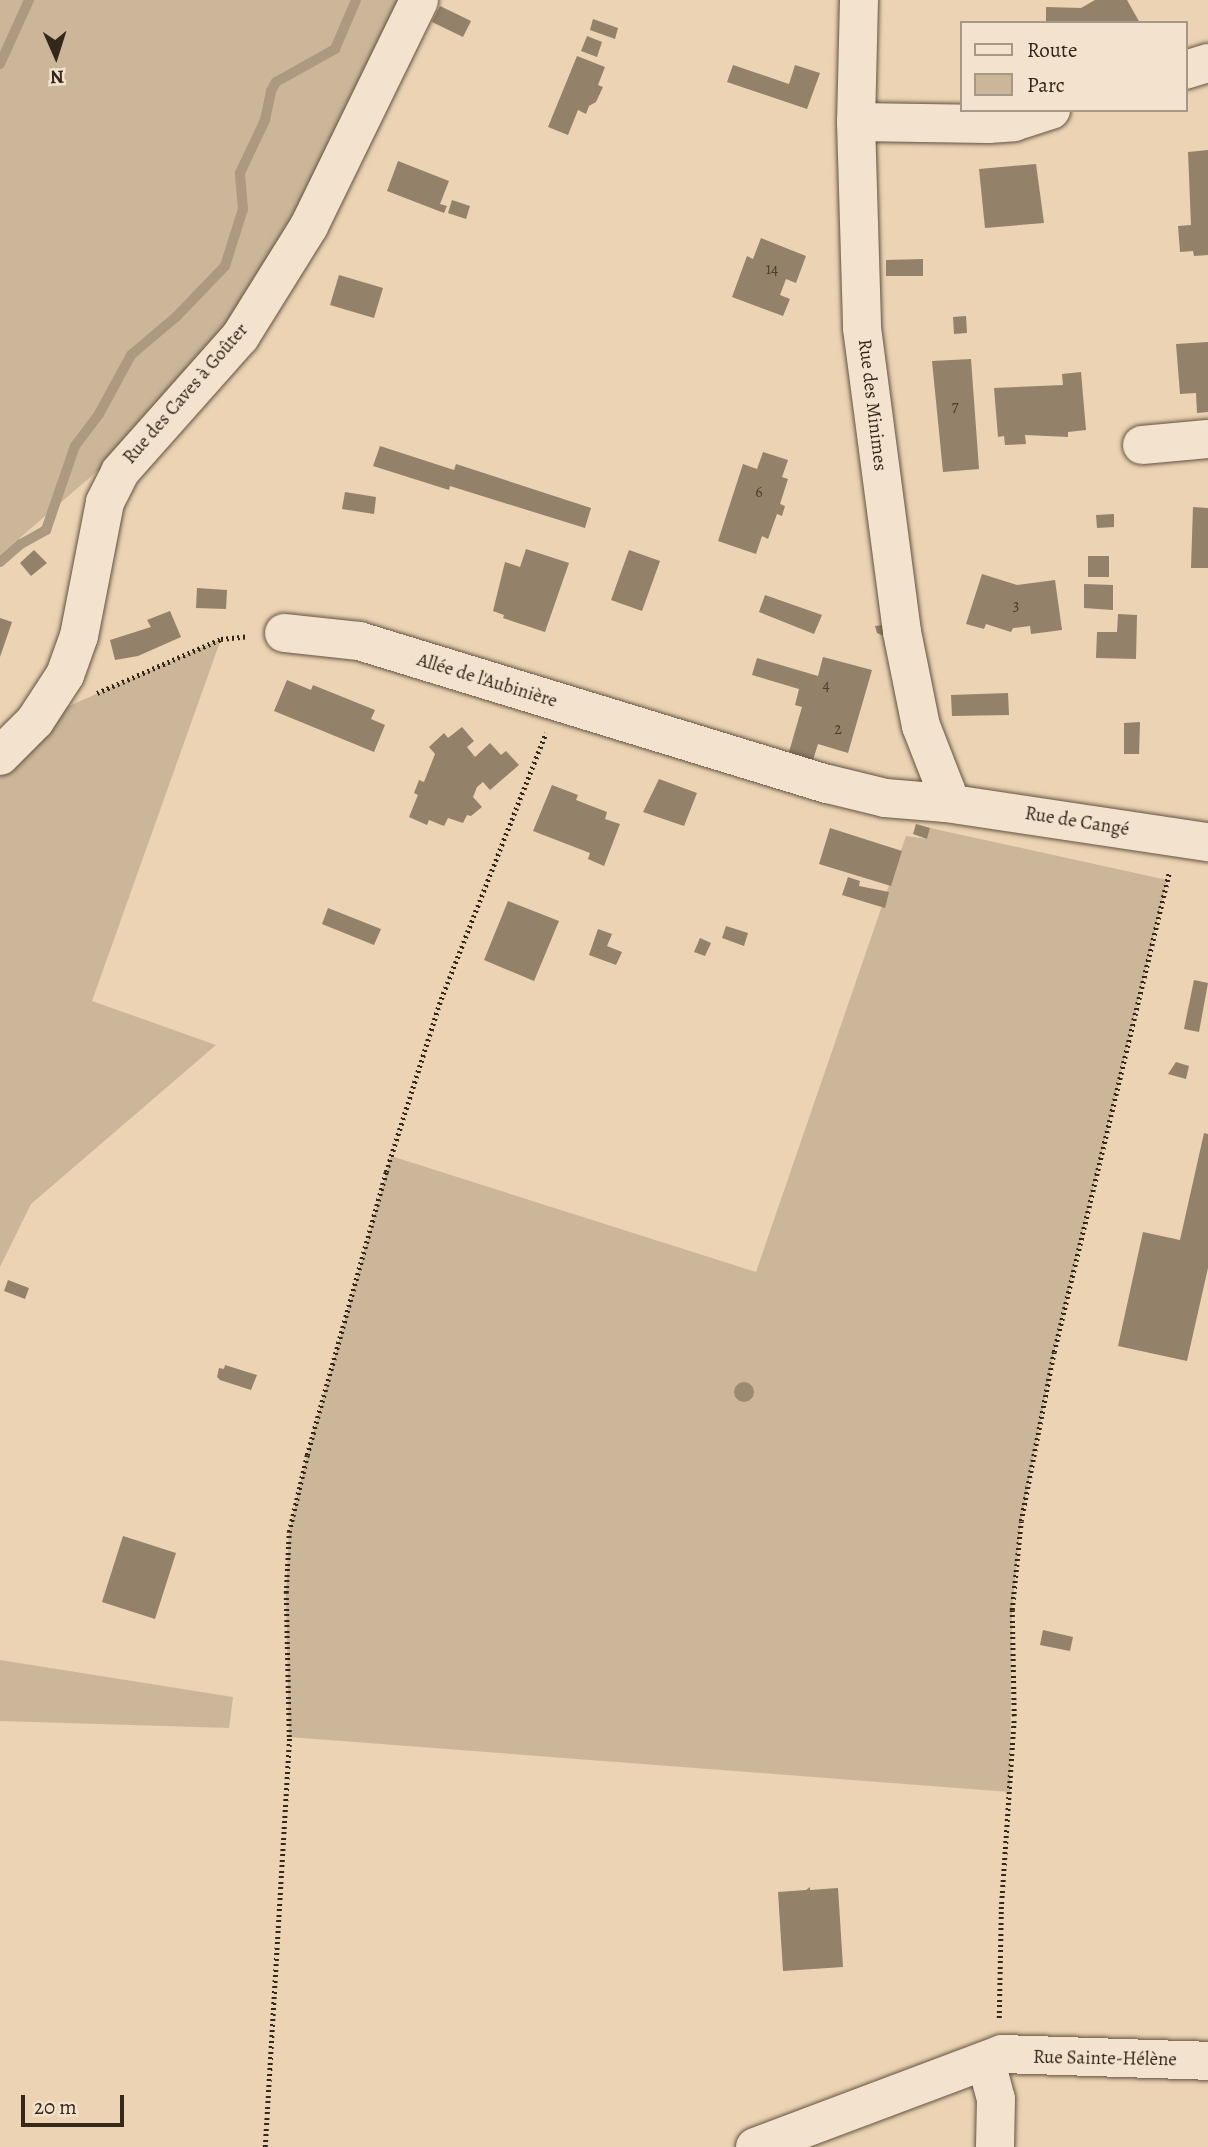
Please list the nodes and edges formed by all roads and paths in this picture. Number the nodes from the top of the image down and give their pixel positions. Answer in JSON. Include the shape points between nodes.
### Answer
{"nodes":[{"id":1,"x":419,"y":0,"type":"edge"},
{"id":2,"x":859,"y":0,"type":"edge"},
{"id":3,"x":1208,"y":63,"type":"edge"},
{"id":4,"x":1187,"y":69,"type":"edge"},
{"id":5,"x":1045,"y":112,"type":"edge"},
{"id":6,"x":856,"y":122,"type":"junction"},
{"id":7,"x":1208,"y":439,"type":"edge"},
{"id":8,"x":1142,"y":445,"type":"dead end"},
{"id":9,"x":284,"y":632,"type":"joint"},
{"id":10,"x":85,"y":699,"type":"dead end"},
{"id":11,"x":556,"y":703,"type":"junction"},
{"id":12,"x":0,"y":756,"type":"edge"},
{"id":13,"x":946,"y":803,"type":"junction"},
{"id":14,"x":1192,"y":839,"type":"edge"},
{"id":15,"x":1208,"y":2061,"type":"edge"},
{"id":16,"x":994,"y":2065,"type":"junction"},
{"id":17,"x":966,"y":2107,"type":"dead end"},
{"id":18,"x":265,"y":2147,"type":"edge"},
{"id":19,"x":755,"y":2147,"type":"edge"},
{"id":20,"x":995,"y":2147,"type":"edge"}],
"edges":[{"from":1,"to":12,"type":"street","name":"Rue des Caves à Goûter","via":[[309,226],[240,337],[120,472],[105,502],[79,636],[65,675],[35,721]]},
{"from":2,"to":6,"type":"street","name":"Rue des Minimes"},
{"from":3,"to":4,"type":"street"},
{"from":5,"to":6,"type":"street","via":[[988,124]]},
{"from":6,"to":13,"type":"street","name":"Rue des Minimes","via":[[862,328],[895,590],[921,726],[946,790]]},
{"from":7,"to":8,"type":"street"},
{"from":9,"to":10,"type":"path","via":[[221,639]]},
{"from":9,"to":11,"type":"street","name":"Allée de l'Aubinière","via":[[359,641]]},
{"from":11,"to":13,"type":"street","name":"Allée de l'Aubinière","via":[[828,785],[885,798]]},
{"from":11,"to":18,"type":"path","via":[[441,999],[386,1171],[289,1532],[289,1737]]},
{"from":13,"to":14,"type":"street","name":"Rue de Cangé"},
{"from":14,"to":16,"type":"path","via":[[1054,1352],[1017,1549],[1014,1716]]},
{"from":15,"to":16,"type":"street","name":"Rue Sainte-Hélène"},
{"from":16,"to":17,"type":"street"},
{"from":16,"to":19,"type":"street"},
{"from":16,"to":20,"type":"street"}]}
